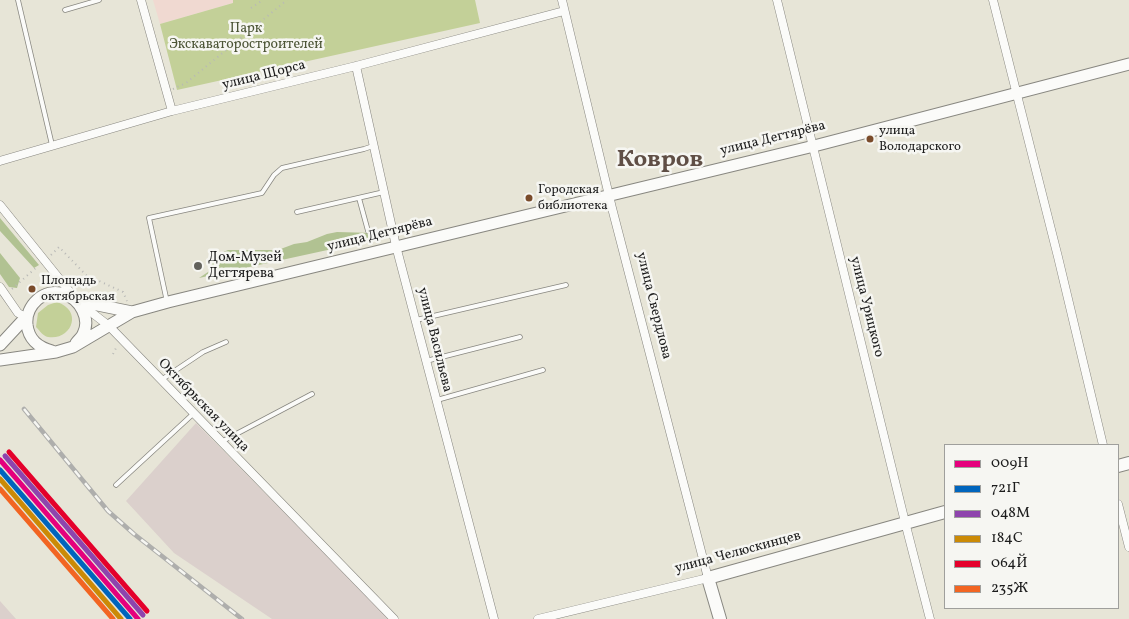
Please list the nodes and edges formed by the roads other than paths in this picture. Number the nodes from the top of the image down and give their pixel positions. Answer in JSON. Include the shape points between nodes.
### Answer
{"nodes":[{"id":1,"x":18,"y":0,"type":"edge"},
{"id":2,"x":99,"y":0,"type":"edge"},
{"id":3,"x":141,"y":0,"type":"edge"},
{"id":4,"x":562,"y":0,"type":"edge"},
{"id":5,"x":777,"y":0,"type":"edge"},
{"id":6,"x":993,"y":0,"type":"edge"},
{"id":7,"x":65,"y":10,"type":"dead end"},
{"id":8,"x":564,"y":11,"type":"junction"},
{"id":9,"x":1129,"y":64,"type":"edge"},
{"id":10,"x":356,"y":66,"type":"junction"},
{"id":11,"x":1016,"y":93,"type":"junction"},
{"id":12,"x":172,"y":111,"type":"junction"},
{"id":13,"x":52,"y":146,"type":"junction"},
{"id":14,"x":374,"y":146,"type":"junction"},
{"id":15,"x":814,"y":146,"type":"junction"},
{"id":16,"x":0,"y":161,"type":"edge"},
{"id":17,"x":384,"y":192,"type":"junction"},
{"id":18,"x":609,"y":194,"type":"junction"},
{"id":19,"x":359,"y":198,"type":"junction"},
{"id":20,"x":0,"y":205,"type":"edge"},
{"id":21,"x":297,"y":212,"type":"dead end"},
{"id":22,"x":368,"y":231,"type":"dead end"},
{"id":23,"x":396,"y":246,"type":"junction"},
{"id":24,"x":566,"y":285,"type":"dead end"},
{"id":25,"x":0,"y":287,"type":"edge"},
{"id":26,"x":78,"y":301,"type":"junction"},
{"id":27,"x":168,"y":302,"type":"junction"},
{"id":28,"x":132,"y":312,"type":"junction"},
{"id":29,"x":26,"y":317,"type":"junction"},
{"id":30,"x":416,"y":320,"type":"junction"},
{"id":31,"x":109,"y":326,"type":"junction"},
{"id":32,"x":520,"y":337,"type":"dead end"},
{"id":33,"x":226,"y":342,"type":"dead end"},
{"id":34,"x":0,"y":345,"type":"edge"},
{"id":35,"x":73,"y":347,"type":"junction"},
{"id":36,"x":56,"y":352,"type":"junction"},
{"id":37,"x":0,"y":360,"type":"edge"},
{"id":38,"x":426,"y":361,"type":"junction"},
{"id":39,"x":543,"y":370,"type":"dead end"},
{"id":40,"x":161,"y":381,"type":"junction"},
{"id":41,"x":312,"y":394,"type":"dead end"},
{"id":42,"x":436,"y":400,"type":"junction"},
{"id":43,"x":193,"y":414,"type":"junction"},
{"id":44,"x":220,"y":443,"type":"junction"},
{"id":45,"x":1103,"y":444,"type":"edge"},
{"id":46,"x":116,"y":485,"type":"dead end"},
{"id":47,"x":1119,"y":508,"type":"edge"},
{"id":48,"x":944,"y":512,"type":"edge"},
{"id":49,"x":905,"y":522,"type":"junction"},
{"id":50,"x":1129,"y":547,"type":"edge"},
{"id":51,"x":708,"y":578,"type":"junction"},
{"id":52,"x":394,"y":619,"type":"edge"},
{"id":53,"x":494,"y":619,"type":"edge"},
{"id":54,"x":538,"y":619,"type":"edge"},
{"id":55,"x":720,"y":619,"type":"edge"},
{"id":56,"x":930,"y":619,"type":"edge"}],
"edges":[{"from":1,"to":13,"type":"lane"},
{"from":2,"to":7,"type":"lane"},
{"from":3,"to":12,"type":"street"},
{"from":4,"to":8,"type":"street","name":"улица Свердлова"},
{"from":5,"to":15,"type":"street","name":"улица Урицкого"},
{"from":6,"to":11,"type":"street"},
{"from":8,"to":10,"type":"street","name":"улица Щорса"},
{"from":8,"to":18,"type":"street","name":"улица Свердлова"},
{"from":9,"to":11,"type":"main road","name":"улица Дегтярёва"},
{"from":10,"to":12,"type":"street","name":"улица Щорса"},
{"from":10,"to":14,"type":"street","name":"улица Васильева"},
{"from":11,"to":15,"type":"main road","name":"улица Дегтярёва"},
{"from":11,"to":45,"type":"street"},
{"from":12,"to":13,"type":"street","name":"улица Щорса"},
{"from":13,"to":16,"type":"street","name":"улица Щорса"},
{"from":14,"to":17,"type":"street","name":"улица Васильева"},
{"from":14,"to":27,"type":"lane","via":[[282,168],[262,192],[149,218]]},
{"from":15,"to":18,"type":"main road","name":"улица Дегтярёва"},
{"from":15,"to":49,"type":"street","name":"улица Урицкого"},
{"from":17,"to":19,"type":"lane"},
{"from":17,"to":23,"type":"street","name":"улица Васильева"},
{"from":18,"to":23,"type":"main road","name":"улица Дегтярёва"},
{"from":18,"to":51,"type":"street","name":"улица Свердлова"},
{"from":19,"to":21,"type":"lane"},
{"from":19,"to":22,"type":"lane"},
{"from":20,"to":26,"type":"street","name":"Октябрьская улица"},
{"from":23,"to":27,"type":"main road","name":"улица Дегтярёва"},
{"from":23,"to":30,"type":"street","name":"улица Васильева"},
{"from":24,"to":30,"type":"lane"},
{"from":25,"to":29,"type":"street","via":[[18,313]]},
{"from":26,"to":28,"type":"main road","name":"улица Дегтярёва"},
{"from":26,"to":29,"type":"main road","via":[[64,293],[47,293],[34,302]]},
{"from":26,"to":31,"type":"street","name":"Октябрьская улица"},
{"from":26,"to":35,"type":"main road","via":[[85,316],[84,333]]},
{"from":27,"to":28,"type":"main road","name":"улица Дегтярёва"},
{"from":28,"to":31,"type":"main road","name":"улица Дегтярёва"},
{"from":29,"to":34,"type":"main road"},
{"from":29,"to":36,"type":"main road","via":[[28,334],[40,347]]},
{"from":30,"to":38,"type":"street","name":"улица Васильева"},
{"from":31,"to":35,"type":"main road","name":"улица Дегтярёва"},
{"from":31,"to":40,"type":"street","name":"Октябрьская улица"},
{"from":32,"to":38,"type":"lane"},
{"from":33,"to":40,"type":"lane","via":[[203,352]]},
{"from":35,"to":36,"type":"main road"},
{"from":36,"to":37,"type":"main road"},
{"from":38,"to":42,"type":"street","name":"улица Васильева"},
{"from":39,"to":42,"type":"lane"},
{"from":40,"to":43,"type":"street","name":"Октябрьская улица"},
{"from":41,"to":44,"type":"lane"},
{"from":42,"to":53,"type":"street","name":"улица Васильева"},
{"from":43,"to":44,"type":"street","name":"Октябрьская улица"},
{"from":43,"to":46,"type":"lane"},
{"from":44,"to":52,"type":"street","name":"Октябрьская улица"},
{"from":47,"to":50,"type":"street"},
{"from":48,"to":49,"type":"main road","name":"улица Челюскинцев"},
{"from":49,"to":51,"type":"main road","name":"улица Челюскинцев"},
{"from":49,"to":56,"type":"street","name":"улица Урицкого"},
{"from":51,"to":54,"type":"street","name":"улица Челюскинцев"},
{"from":51,"to":55,"type":"main road","name":"улица Свердлова"}]}
